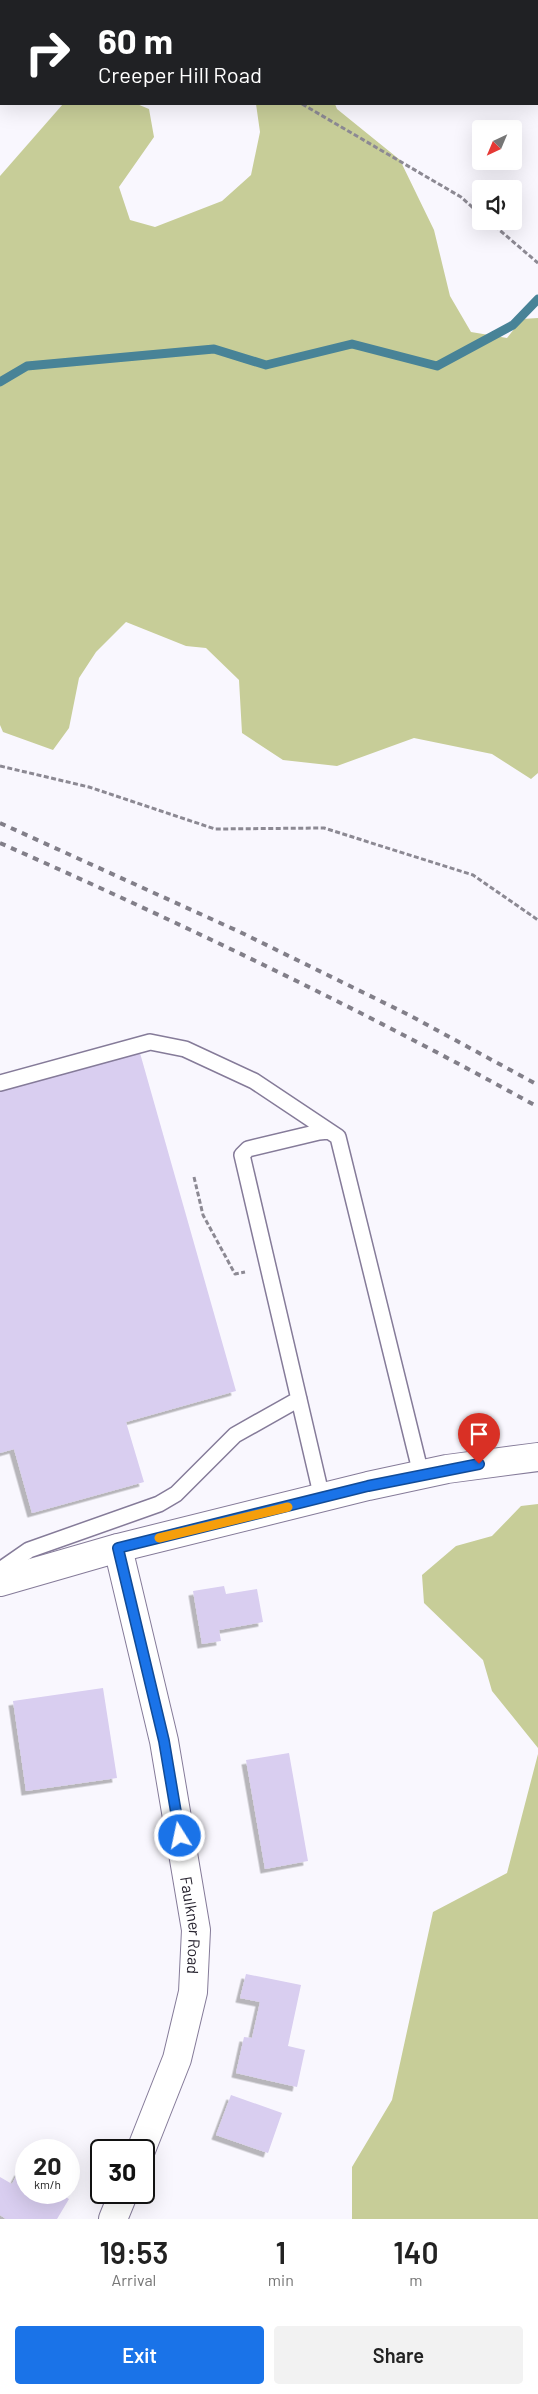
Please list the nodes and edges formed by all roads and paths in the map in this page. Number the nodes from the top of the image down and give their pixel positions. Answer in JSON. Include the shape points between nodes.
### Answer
{"nodes":[{"id":1,"x":304,"y":105,"type":"edge"},
{"id":2,"x":472,"y":207,"type":"edge"},
{"id":3,"x":500,"y":230,"type":"edge"},
{"id":4,"x":538,"y":263,"type":"edge"},
{"id":5,"x":0,"y":766,"type":"edge"},
{"id":6,"x":538,"y":920,"type":"edge"},
{"id":7,"x":0,"y":1082,"type":"edge"},
{"id":8,"x":329,"y":1132,"type":"junction"},
{"id":9,"x":194,"y":1177,"type":"dead end"},
{"id":10,"x":268,"y":1267,"type":"junction"},
{"id":11,"x":299,"y":1399,"type":"junction"},
{"id":12,"x":538,"y":1457,"type":"edge"},
{"id":13,"x":421,"y":1474,"type":"junction"},
{"id":14,"x":322,"y":1498,"type":"junction"},
{"id":15,"x":118,"y":1548,"type":"junction"},
{"id":16,"x":0,"y":1570,"type":"edge"},
{"id":17,"x":0,"y":1582,"type":"edge"},
{"id":18,"x":145,"y":2139,"type":"edge"},
{"id":19,"x":119,"y":2204,"type":"edge"},
{"id":20,"x":113,"y":2219,"type":"edge"}],
"edges":[{"from":1,"to":2,"type":"path"},
{"from":3,"to":4,"type":"path"},
{"from":5,"to":6,"type":"path","via":[[89,787],[215,829],[324,828],[473,875]]},
{"from":7,"to":8,"type":"lane","via":[[150,1042],[185,1049],[254,1081]]},
{"from":8,"to":10,"type":"lane","via":[[248,1150],[242,1155]]},
{"from":8,"to":13,"type":"lane","via":[[338,1138]]},
{"from":9,"to":10,"type":"path","via":[[203,1214],[235,1274]]},
{"from":10,"to":11,"type":"lane"},
{"from":11,"to":14,"type":"lane"},
{"from":11,"to":16,"type":"lane","via":[[235,1435],[176,1494],[159,1504],[29,1550]]},
{"from":12,"to":13,"type":"street"},
{"from":13,"to":14,"type":"street"},
{"from":14,"to":15,"type":"street"},
{"from":15,"to":17,"type":"street"},
{"from":15,"to":18,"type":"street","name":"Faulkner Road","via":[[164,1741],[196,1930],[193,1992],[177,2059]]},
{"from":19,"to":20,"type":"street"}]}
